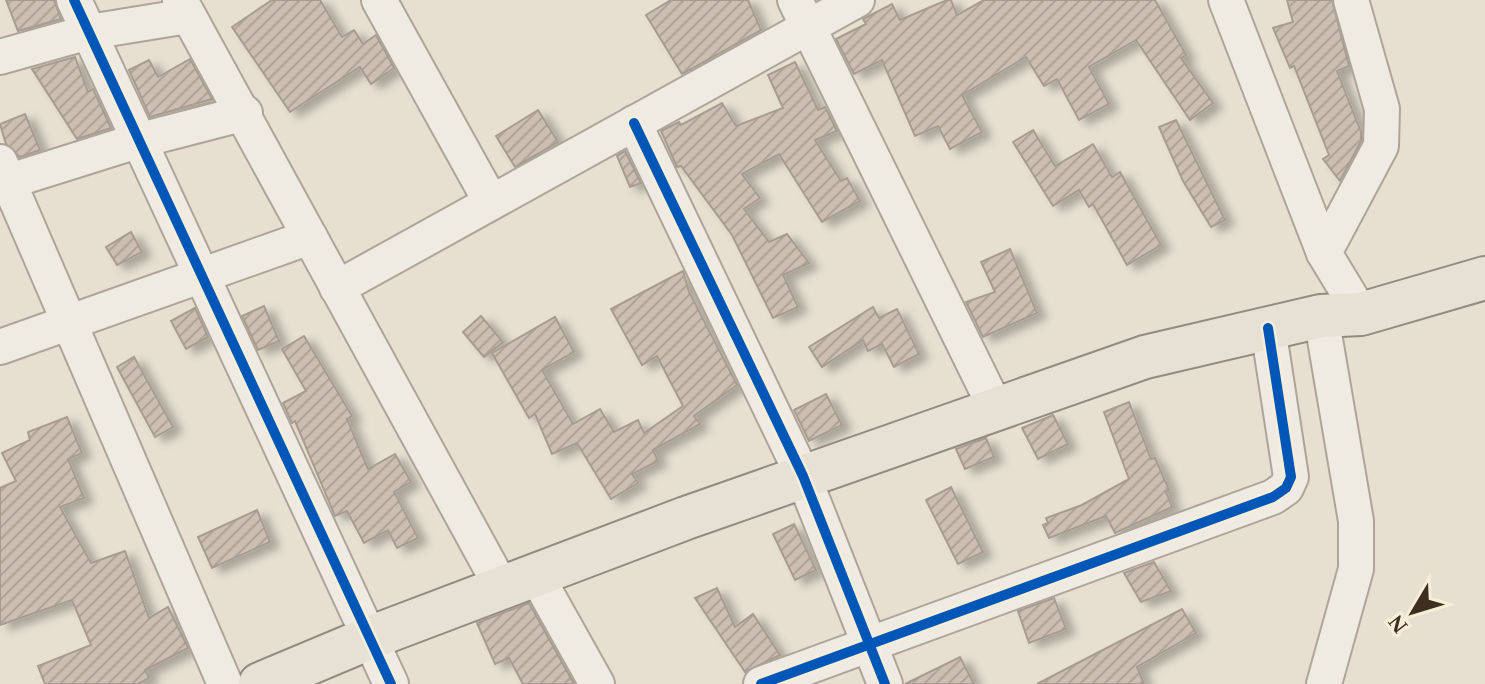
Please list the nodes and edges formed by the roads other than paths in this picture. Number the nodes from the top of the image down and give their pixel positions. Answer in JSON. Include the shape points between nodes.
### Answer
{"nodes":[{"id":1,"x":74,"y":0,"type":"edge"},
{"id":2,"x":379,"y":0,"type":"edge"},
{"id":3,"x":857,"y":0,"type":"edge"},
{"id":4,"x":1226,"y":0,"type":"edge"},
{"id":5,"x":1351,"y":0,"type":"edge"},
{"id":6,"x":184,"y":8,"type":"edge"},
{"id":7,"x":801,"y":13,"type":"edge"},
{"id":8,"x":89,"y":32,"type":"junction"},
{"id":9,"x":0,"y":57,"type":"edge"},
{"id":10,"x":245,"y":113,"type":"junction"},
{"id":11,"x":634,"y":123,"type":"junction"},
{"id":12,"x":137,"y":141,"type":"junction"},
{"id":13,"x":3,"y":175,"type":"edge"},
{"id":14,"x":491,"y":202,"type":"junction"},
{"id":15,"x":310,"y":237,"type":"junction"},
{"id":16,"x":1324,"y":253,"type":"junction"},
{"id":17,"x":199,"y":273,"type":"junction"},
{"id":18,"x":1485,"y":278,"type":"edge"},
{"id":19,"x":337,"y":288,"type":"junction"},
{"id":20,"x":1341,"y":315,"type":"junction"},
{"id":21,"x":66,"y":322,"type":"junction"},
{"id":22,"x":1268,"y":328,"type":"junction"},
{"id":23,"x":0,"y":347,"type":"edge"},
{"id":24,"x":996,"y":409,"type":"junction"},
{"id":25,"x":803,"y":476,"type":"junction"},
{"id":26,"x":519,"y":581,"type":"junction"},
{"id":27,"x":372,"y":637,"type":"junction"},
{"id":28,"x":869,"y":644,"type":"junction"},
{"id":29,"x":225,"y":684,"type":"edge"},
{"id":30,"x":260,"y":684,"type":"edge"},
{"id":31,"x":391,"y":684,"type":"edge"},
{"id":32,"x":597,"y":684,"type":"edge"},
{"id":33,"x":761,"y":684,"type":"edge"},
{"id":34,"x":885,"y":684,"type":"edge"},
{"id":35,"x":1324,"y":684,"type":"edge"}],
"edges":[{"from":1,"to":8,"type":"street"},
{"from":2,"to":14,"type":"street"},
{"from":3,"to":7,"type":"street"},
{"from":4,"to":16,"type":"street"},
{"from":5,"to":16,"type":"street","via":[[1382,109],[1381,146]]},
{"from":6,"to":8,"type":"street"},
{"from":6,"to":10,"type":"street"},
{"from":7,"to":11,"type":"street"},
{"from":7,"to":24,"type":"street"},
{"from":8,"to":9,"type":"street"},
{"from":8,"to":12,"type":"street"},
{"from":10,"to":12,"type":"street"},
{"from":10,"to":15,"type":"street"},
{"from":11,"to":14,"type":"street"},
{"from":11,"to":25,"type":"street"},
{"from":12,"to":13,"type":"street"},
{"from":12,"to":17,"type":"street"},
{"from":13,"to":21,"type":"street"},
{"from":14,"to":19,"type":"street"},
{"from":15,"to":17,"type":"street"},
{"from":15,"to":19,"type":"street"},
{"from":16,"to":20,"type":"street"},
{"from":17,"to":21,"type":"street"},
{"from":17,"to":27,"type":"street"},
{"from":18,"to":20,"type":"main road"},
{"from":19,"to":26,"type":"street"},
{"from":20,"to":22,"type":"main road"},
{"from":20,"to":35,"type":"street","via":[[1356,569]]},
{"from":21,"to":23,"type":"street"},
{"from":21,"to":29,"type":"street"},
{"from":22,"to":24,"type":"main road","via":[[1145,357]]},
{"from":22,"to":28,"type":"street","via":[[1291,477],[1286,488]]},
{"from":24,"to":25,"type":"main road"},
{"from":25,"to":26,"type":"main road"},
{"from":25,"to":28,"type":"street"},
{"from":26,"to":27,"type":"main road"},
{"from":26,"to":32,"type":"street"},
{"from":27,"to":30,"type":"main road"},
{"from":27,"to":31,"type":"street"},
{"from":28,"to":33,"type":"street"},
{"from":28,"to":34,"type":"street"}]}
